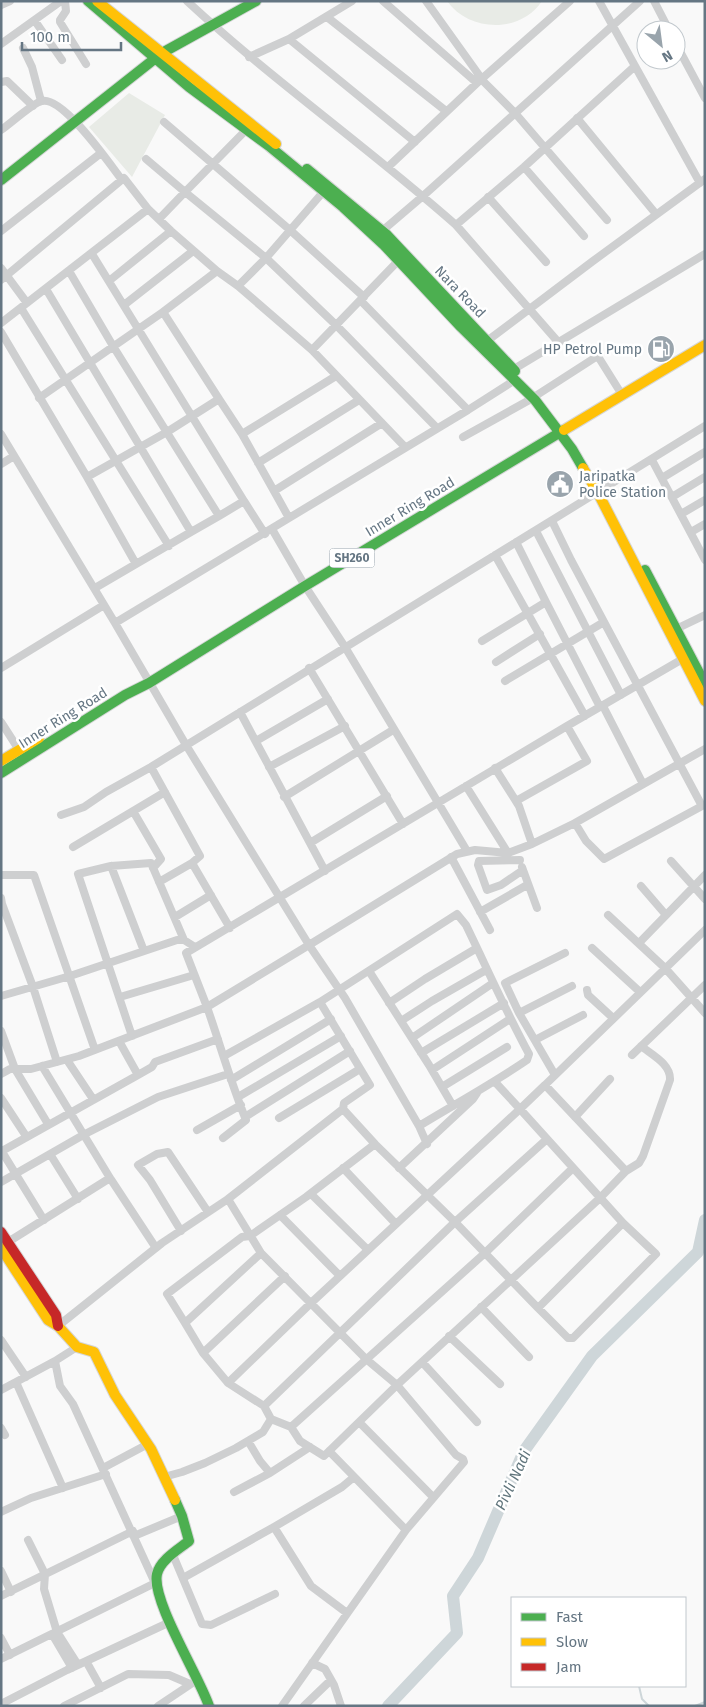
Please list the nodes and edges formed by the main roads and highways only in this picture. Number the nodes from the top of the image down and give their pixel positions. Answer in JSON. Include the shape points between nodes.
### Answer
{"nodes":[{"id":1,"x":88,"y":1,"type":"edge"},
{"id":2,"x":97,"y":1,"type":"edge"},
{"id":3,"x":252,"y":2,"type":"edge"},
{"id":4,"x":159,"y":56,"type":"junction"},
{"id":5,"x":249,"y":127,"type":"junction"},
{"id":6,"x":1,"y":180,"type":"edge"},
{"id":7,"x":705,"y":338,"type":"edge"},
{"id":8,"x":705,"y":345,"type":"edge"},
{"id":9,"x":514,"y":374,"type":"junction"},
{"id":10,"x":561,"y":428,"type":"junction"},
{"id":11,"x":600,"y":491,"type":"junction"},
{"id":12,"x":687,"y":657,"type":"junction"},
{"id":13,"x":147,"y":679,"type":"junction"},
{"id":14,"x":705,"y":684,"type":"edge"},
{"id":15,"x":705,"y":701,"type":"edge"},
{"id":16,"x":1,"y":761,"type":"edge"},
{"id":17,"x":1,"y":772,"type":"edge"},
{"id":18,"x":1,"y":1232,"type":"edge"},
{"id":19,"x":3,"y":1245,"type":"edge"},
{"id":20,"x":209,"y":1706,"type":"edge"}],
"edges":[{"from":1,"to":4,"type":"main road"},
{"from":2,"to":4,"type":"main road","name":"Nara Road"},
{"from":3,"to":4,"type":"main road"},
{"from":4,"to":5,"type":"main road","name":"Nara Road"},
{"from":4,"to":6,"type":"main road"},
{"from":5,"to":9,"type":"main road","name":"Nara Road","via":[[343,207],[461,327]]},
{"from":5,"to":9,"type":"main road","name":"Nara Road","via":[[382,231],[487,341]]},
{"from":7,"to":10,"type":"main road","name":"Inner Ring Road"},
{"from":8,"to":10,"type":"main road","name":"Inner Ring Road"},
{"from":9,"to":10,"type":"main road","name":"Nara Road"},
{"from":10,"to":11,"type":"main road","name":"Nara Road"},
{"from":10,"to":13,"type":"main road","name":"Inner Ring Road","via":[[442,494]]},
{"from":11,"to":12,"type":"main road","name":"Nara Road"},
{"from":11,"to":12,"type":"main road","name":"Nara Road","via":[[676,630]]},
{"from":12,"to":14,"type":"main road","name":"Nara Road"},
{"from":12,"to":15,"type":"main road","name":"Nara Road"},
{"from":13,"to":16,"type":"main road","name":"Inner Ring Road"},
{"from":13,"to":17,"type":"main road","name":"Inner Ring Road"},
{"from":18,"to":19,"type":"main road"},
{"from":19,"to":20,"type":"main road","via":[[56,1315],[58,1326],[77,1347],[94,1352],[115,1395],[148,1444],[182,1516],[189,1541],[157,1572],[156,1583],[194,1682]]}]}
